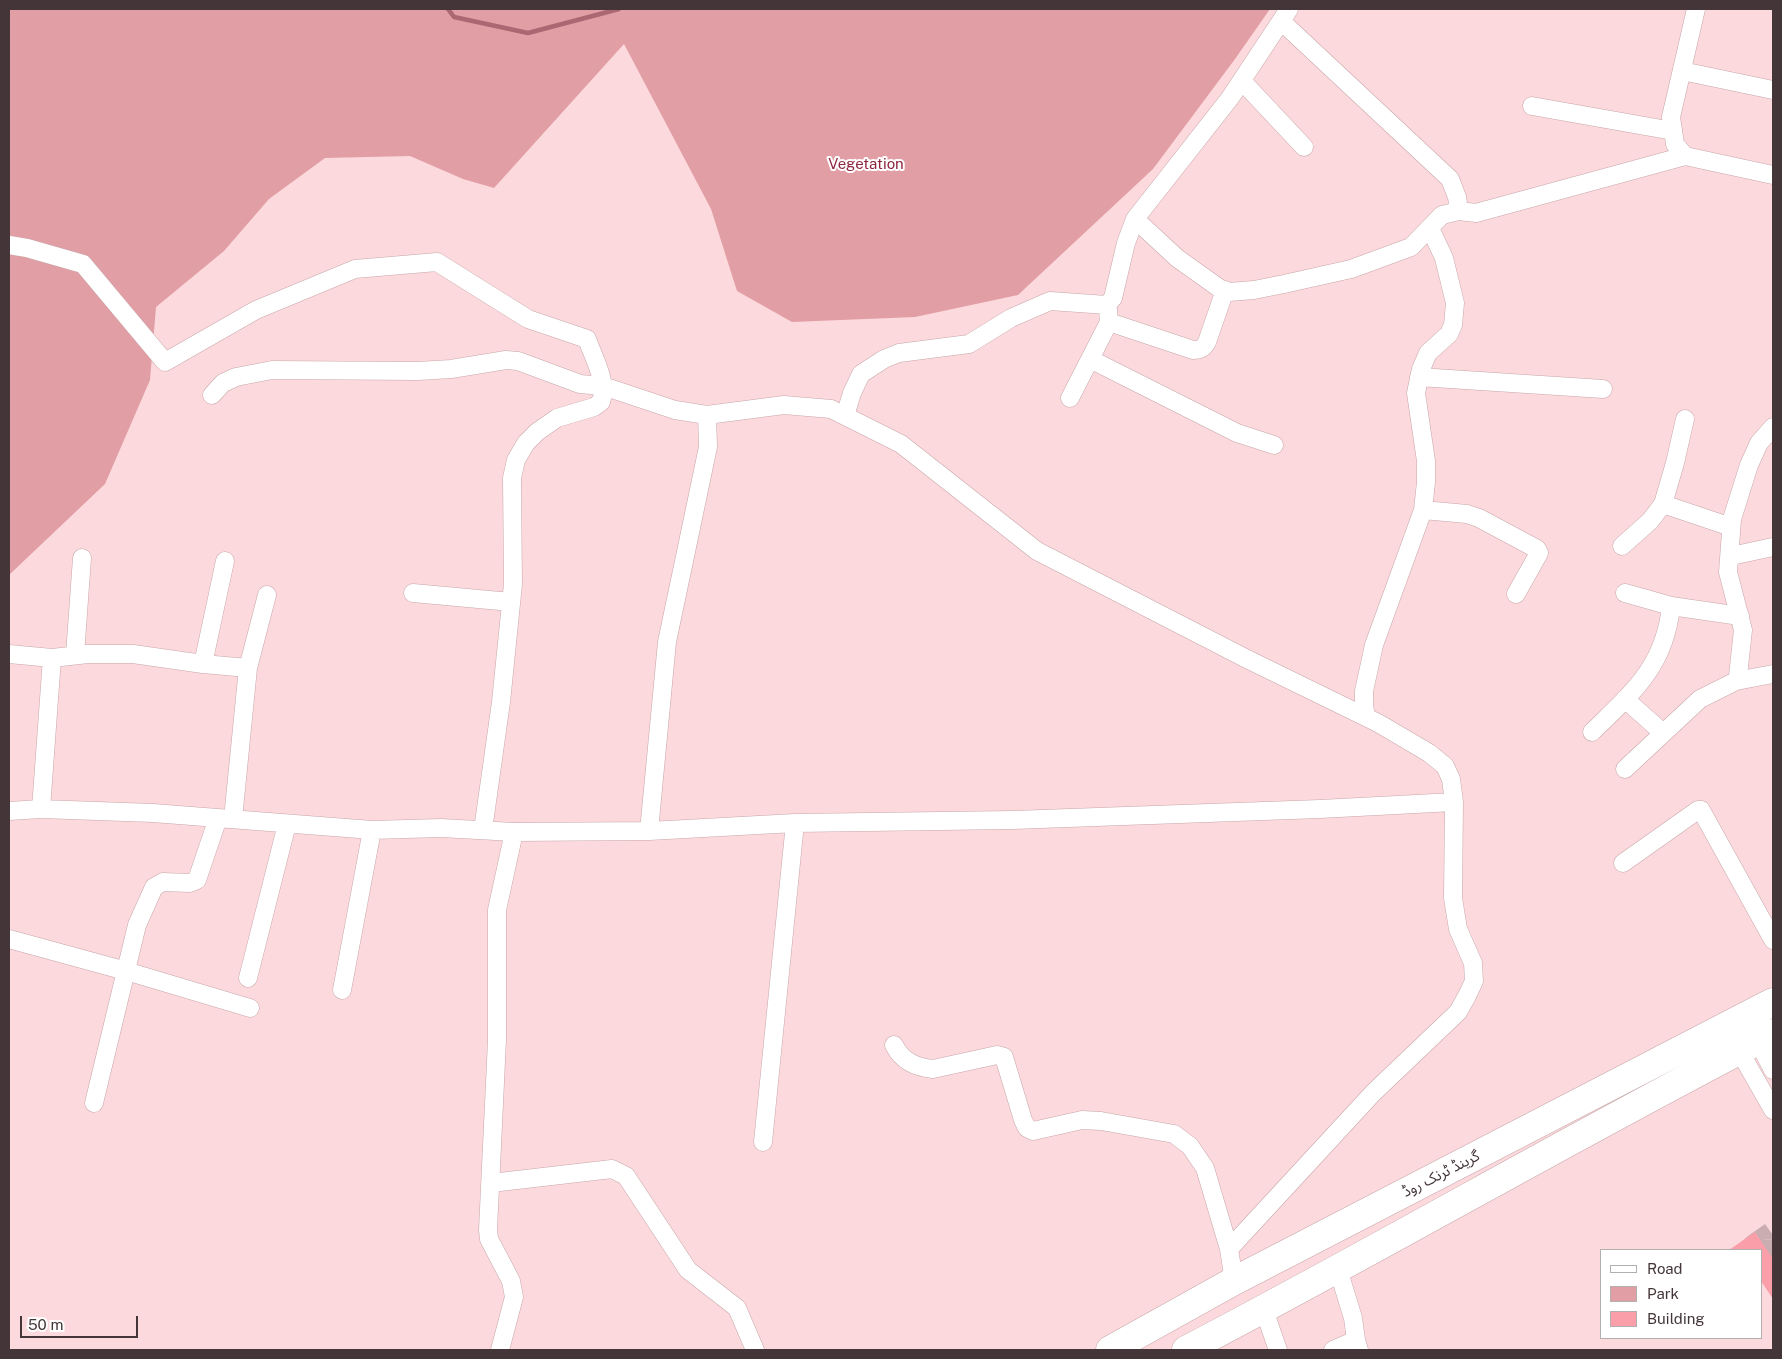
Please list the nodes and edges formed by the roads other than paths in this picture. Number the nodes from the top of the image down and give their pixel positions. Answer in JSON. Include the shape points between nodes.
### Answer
{"nodes":[{"id":1,"x":1696,"y":9,"type":"edge"},
{"id":2,"x":1285,"y":15,"type":"edge"},
{"id":3,"x":1682,"y":71,"type":"junction"},
{"id":4,"x":1242,"y":81,"type":"junction"},
{"id":5,"x":1773,"y":90,"type":"edge"},
{"id":6,"x":1532,"y":106,"type":"dead end"},
{"id":7,"x":1673,"y":131,"type":"junction"},
{"id":8,"x":1304,"y":147,"type":"dead end"},
{"id":9,"x":1685,"y":156,"type":"junction"},
{"id":10,"x":1773,"y":175,"type":"edge"},
{"id":11,"x":1459,"y":212,"type":"junction"},
{"id":12,"x":1135,"y":219,"type":"junction"},
{"id":13,"x":1430,"y":228,"type":"junction"},
{"id":14,"x":9,"y":246,"type":"edge"},
{"id":15,"x":1225,"y":290,"type":"junction"},
{"id":16,"x":1108,"y":313,"type":"junction"},
{"id":17,"x":1090,"y":359,"type":"junction"},
{"id":18,"x":1419,"y":377,"type":"junction"},
{"id":19,"x":603,"y":386,"type":"junction"},
{"id":20,"x":1603,"y":389,"type":"dead end"},
{"id":21,"x":212,"y":395,"type":"dead end"},
{"id":22,"x":1070,"y":398,"type":"dead end"},
{"id":23,"x":707,"y":415,"type":"junction"},
{"id":24,"x":845,"y":416,"type":"junction"},
{"id":25,"x":1686,"y":419,"type":"dead end"},
{"id":26,"x":1773,"y":428,"type":"edge"},
{"id":27,"x":1274,"y":445,"type":"dead end"},
{"id":28,"x":1663,"y":504,"type":"junction"},
{"id":29,"x":1423,"y":510,"type":"junction"},
{"id":30,"x":1731,"y":527,"type":"junction"},
{"id":31,"x":1622,"y":546,"type":"dead end"},
{"id":32,"x":1773,"y":547,"type":"edge"},
{"id":33,"x":1731,"y":556,"type":"junction"},
{"id":34,"x":82,"y":558,"type":"dead end"},
{"id":35,"x":225,"y":561,"type":"dead end"},
{"id":36,"x":413,"y":593,"type":"dead end"},
{"id":37,"x":1625,"y":593,"type":"dead end"},
{"id":38,"x":1516,"y":594,"type":"dead end"},
{"id":39,"x":267,"y":595,"type":"dead end"},
{"id":40,"x":511,"y":602,"type":"junction"},
{"id":41,"x":1671,"y":606,"type":"junction"},
{"id":42,"x":1740,"y":616,"type":"junction"},
{"id":43,"x":9,"y":654,"type":"edge"},
{"id":44,"x":75,"y":656,"type":"junction"},
{"id":45,"x":52,"y":658,"type":"junction"},
{"id":46,"x":203,"y":664,"type":"junction"},
{"id":47,"x":248,"y":668,"type":"junction"},
{"id":48,"x":1773,"y":674,"type":"edge"},
{"id":49,"x":1736,"y":682,"type":"junction"},
{"id":50,"x":1625,"y":699,"type":"junction"},
{"id":51,"x":1366,"y":717,"type":"junction"},
{"id":52,"x":1592,"y":732,"type":"dead end"},
{"id":53,"x":1664,"y":732,"type":"junction"},
{"id":54,"x":1625,"y":769,"type":"dead end"},
{"id":55,"x":1454,"y":802,"type":"junction"},
{"id":56,"x":41,"y":809,"type":"junction"},
{"id":57,"x":9,"y":811,"type":"edge"},
{"id":58,"x":226,"y":819,"type":"junction"},
{"id":59,"x":795,"y":822,"type":"junction"},
{"id":60,"x":287,"y":824,"type":"junction"},
{"id":61,"x":372,"y":830,"type":"junction"},
{"id":62,"x":483,"y":830,"type":"junction"},
{"id":63,"x":649,"y":830,"type":"junction"},
{"id":64,"x":514,"y":832,"type":"junction"},
{"id":65,"x":1623,"y":863,"type":"dead end"},
{"id":66,"x":9,"y":940,"type":"edge"},
{"id":67,"x":1773,"y":940,"type":"edge"},
{"id":68,"x":126,"y":971,"type":"junction"},
{"id":69,"x":248,"y":978,"type":"dead end"},
{"id":70,"x":342,"y":990,"type":"dead end"},
{"id":71,"x":1773,"y":1002,"type":"edge"},
{"id":72,"x":250,"y":1008,"type":"dead end"},
{"id":73,"x":1726,"y":1028,"type":"junction"},
{"id":74,"x":1757,"y":1042,"type":"edge"},
{"id":75,"x":894,"y":1045,"type":"dead end"},
{"id":76,"x":1773,"y":1070,"type":"edge"},
{"id":77,"x":94,"y":1103,"type":"dead end"},
{"id":78,"x":1773,"y":1110,"type":"edge"},
{"id":79,"x":762,"y":1142,"type":"dead end"},
{"id":80,"x":491,"y":1183,"type":"junction"},
{"id":81,"x":1229,"y":1249,"type":"junction"},
{"id":82,"x":1338,"y":1269,"type":"junction"},
{"id":83,"x":1234,"y":1281,"type":"junction"},
{"id":84,"x":1264,"y":1310,"type":"junction"},
{"id":85,"x":1358,"y":1345,"type":"edge"},
{"id":86,"x":500,"y":1350,"type":"edge"},
{"id":87,"x":755,"y":1350,"type":"edge"},
{"id":88,"x":1110,"y":1350,"type":"edge"},
{"id":89,"x":1186,"y":1350,"type":"edge"},
{"id":90,"x":1278,"y":1350,"type":"edge"},
{"id":91,"x":1333,"y":1350,"type":"edge"}],
"edges":[{"from":1,"to":3,"type":"street"},
{"from":2,"to":4,"type":"street"},
{"from":2,"to":11,"type":"street","via":[[1450,179]]},
{"from":3,"to":5,"type":"street"},
{"from":3,"to":7,"type":"street","via":[[1671,117]]},
{"from":4,"to":8,"type":"street"},
{"from":4,"to":12,"type":"street"},
{"from":6,"to":7,"type":"street"},
{"from":7,"to":9,"type":"street","via":[[1675,144]]},
{"from":9,"to":10,"type":"street"},
{"from":9,"to":11,"type":"street","via":[[1476,213]]},
{"from":11,"to":13,"type":"street","via":[[1442,215]]},
{"from":12,"to":15,"type":"street","via":[[1177,258]]},
{"from":12,"to":16,"type":"street"},
{"from":13,"to":15,"type":"street","via":[[1411,247],[1351,269],[1254,290]]},
{"from":13,"to":18,"type":"street","via":[[1444,258],[1454,303],[1453,325],[1428,353]]},
{"from":14,"to":19,"type":"street","via":[[83,264],[165,362],[256,310],[355,269],[437,262],[528,319],[587,340]]},
{"from":15,"to":16,"type":"street","via":[[1207,342],[1199,350]]},
{"from":16,"to":17,"type":"street"},
{"from":16,"to":24,"type":"street","via":[[1050,301],[1011,318],[969,344],[899,353],[861,374]]},
{"from":17,"to":22,"type":"street"},
{"from":17,"to":27,"type":"street","via":[[1237,433]]},
{"from":18,"to":20,"type":"street"},
{"from":18,"to":29,"type":"street","via":[[1416,393],[1426,461]]},
{"from":19,"to":21,"type":"street","via":[[580,384],[518,361],[506,360],[418,371],[272,370],[236,377],[223,383]]},
{"from":19,"to":23,"type":"street","via":[[675,410]]},
{"from":19,"to":40,"type":"street","via":[[601,402],[558,418],[537,432],[516,460],[512,478]]},
{"from":23,"to":24,"type":"street","via":[[784,405],[831,409]]},
{"from":23,"to":63,"type":"street","via":[[708,447],[666,642]]},
{"from":24,"to":51,"type":"street","via":[[901,444],[1037,551]]},
{"from":25,"to":28,"type":"street"},
{"from":26,"to":30,"type":"street","via":[[1759,442],[1749,465]]},
{"from":28,"to":30,"type":"street"},
{"from":28,"to":31,"type":"street","via":[[1650,521]]},
{"from":29,"to":38,"type":"street","via":[[1479,518],[1537,549],[1539,553]]},
{"from":29,"to":51,"type":"street","via":[[1374,645],[1364,691]]},
{"from":30,"to":33,"type":"street"},
{"from":32,"to":33,"type":"street"},
{"from":33,"to":42,"type":"street","via":[[1728,572]]},
{"from":34,"to":44,"type":"street"},
{"from":35,"to":46,"type":"street"},
{"from":36,"to":40,"type":"street"},
{"from":37,"to":41,"type":"street"},
{"from":39,"to":47,"type":"street"},
{"from":40,"to":62,"type":"street"},
{"from":41,"to":42,"type":"street"},
{"from":41,"to":50,"type":"street","via":[[1669,626],[1658,656]]},
{"from":42,"to":49,"type":"street","via":[[1743,630]]},
{"from":43,"to":45,"type":"street"},
{"from":44,"to":45,"type":"street"},
{"from":44,"to":46,"type":"street","via":[[133,654]]},
{"from":45,"to":56,"type":"street"},
{"from":46,"to":47,"type":"street"},
{"from":47,"to":58,"type":"street"},
{"from":48,"to":49,"type":"street"},
{"from":49,"to":53,"type":"street","via":[[1700,699]]},
{"from":50,"to":52,"type":"street"},
{"from":50,"to":53,"type":"street"},
{"from":51,"to":55,"type":"street","via":[[1429,752],[1445,766],[1451,779]]},
{"from":53,"to":54,"type":"street"},
{"from":55,"to":59,"type":"street","via":[[1023,819]]},
{"from":55,"to":81,"type":"street","via":[[1453,898],[1458,929],[1472,964],[1474,980],[1467,996],[1458,1012],[1373,1093]]},
{"from":56,"to":57,"type":"street"},
{"from":56,"to":58,"type":"street"},
{"from":58,"to":60,"type":"street"},
{"from":58,"to":68,"type":"street","via":[[197,880],[190,883],[163,882],[154,887],[137,925]]},
{"from":59,"to":63,"type":"street"},
{"from":59,"to":79,"type":"street"},
{"from":60,"to":61,"type":"street"},
{"from":60,"to":69,"type":"street"},
{"from":61,"to":62,"type":"street"},
{"from":61,"to":70,"type":"street"},
{"from":62,"to":64,"type":"street"},
{"from":63,"to":64,"type":"street"},
{"from":64,"to":80,"type":"street","via":[[498,910]]},
{"from":65,"to":67,"type":"street","via":[[1702,810]]},
{"from":66,"to":68,"type":"street"},
{"from":68,"to":72,"type":"street"},
{"from":68,"to":77,"type":"street"},
{"from":71,"to":73,"type":"highway","name":"گرینڈ ٹرنک روڈ"},
{"from":73,"to":74,"type":"highway"},
{"from":73,"to":83,"type":"highway","name":"گرینڈ ٹرنک روڈ"},
{"from":74,"to":76,"type":"street"},
{"from":74,"to":78,"type":"street"},
{"from":74,"to":82,"type":"highway"},
{"from":75,"to":81,"type":"street","via":[[904,1060],[933,1069],[997,1055],[1004,1057],[1023,1120],[1032,1132],[1082,1120],[1174,1134],[1190,1146],[1205,1168]]},
{"from":80,"to":86,"type":"street","via":[[489,1239],[512,1281],[514,1297]]},
{"from":80,"to":87,"type":"street","via":[[612,1169],[626,1176],[688,1270],[737,1308]]},
{"from":81,"to":83,"type":"street"},
{"from":82,"to":84,"type":"highway"},
{"from":82,"to":85,"type":"street"},
{"from":83,"to":88,"type":"highway","name":"گرینڈ ٹرنک روڈ"},
{"from":84,"to":89,"type":"highway"},
{"from":84,"to":90,"type":"street"},
{"from":85,"to":91,"type":"street"}]}
